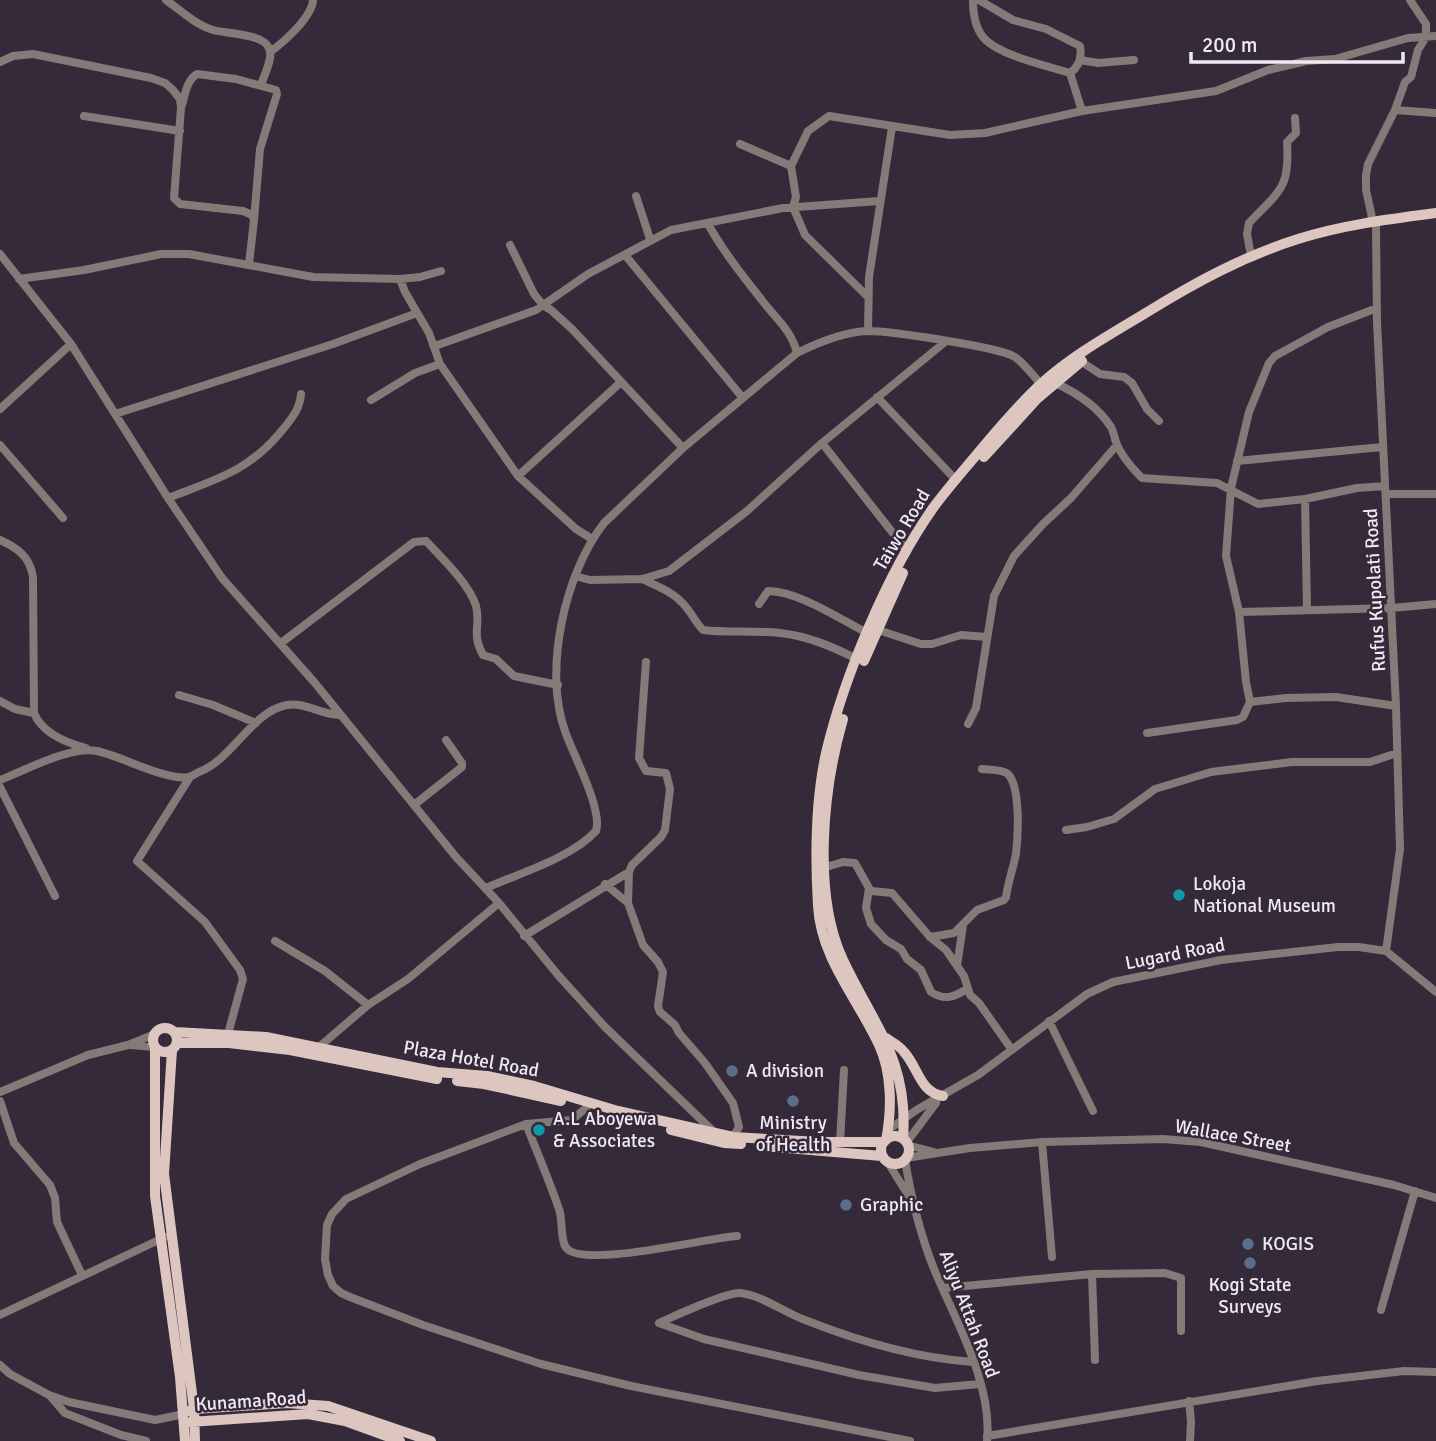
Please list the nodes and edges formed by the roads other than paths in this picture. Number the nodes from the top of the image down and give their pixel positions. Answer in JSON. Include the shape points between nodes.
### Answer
{"nodes":[{"id":1,"x":166,"y":0,"type":"edge"},
{"id":2,"x":313,"y":0,"type":"edge"},
{"id":3,"x":973,"y":0,"type":"edge"},
{"id":4,"x":979,"y":0,"type":"edge"},
{"id":5,"x":1415,"y":1,"type":"edge"},
{"id":6,"x":1436,"y":36,"type":"edge"},
{"id":7,"x":1426,"y":37,"type":"junction"},
{"id":8,"x":270,"y":52,"type":"junction"},
{"id":9,"x":1080,"y":60,"type":"junction"},
{"id":10,"x":1134,"y":60,"type":"dead end"},
{"id":11,"x":0,"y":62,"type":"edge"},
{"id":12,"x":1070,"y":73,"type":"junction"},
{"id":13,"x":261,"y":85,"type":"junction"},
{"id":14,"x":181,"y":108,"type":"junction"},
{"id":15,"x":1395,"y":110,"type":"junction"},
{"id":16,"x":1082,"y":111,"type":"junction"},
{"id":17,"x":1436,"y":113,"type":"edge"},
{"id":18,"x":84,"y":116,"type":"dead end"},
{"id":19,"x":1295,"y":118,"type":"dead end"},
{"id":20,"x":892,"y":127,"type":"junction"},
{"id":21,"x":180,"y":131,"type":"junction"},
{"id":22,"x":740,"y":144,"type":"dead end"},
{"id":23,"x":791,"y":166,"type":"junction"},
{"id":24,"x":636,"y":196,"type":"dead end"},
{"id":25,"x":879,"y":201,"type":"junction"},
{"id":26,"x":793,"y":207,"type":"junction"},
{"id":27,"x":1436,"y":216,"type":"edge"},
{"id":28,"x":254,"y":220,"type":"junction"},
{"id":29,"x":708,"y":224,"type":"junction"},
{"id":30,"x":1374,"y":225,"type":"junction"},
{"id":31,"x":650,"y":239,"type":"junction"},
{"id":32,"x":510,"y":245,"type":"dead end"},
{"id":33,"x":0,"y":254,"type":"edge"},
{"id":34,"x":625,"y":255,"type":"junction"},
{"id":35,"x":1251,"y":256,"type":"junction"},
{"id":36,"x":249,"y":264,"type":"junction"},
{"id":37,"x":3,"y":265,"type":"edge"},
{"id":38,"x":441,"y":271,"type":"dead end"},
{"id":39,"x":19,"y":279,"type":"junction"},
{"id":40,"x":400,"y":279,"type":"junction"},
{"id":41,"x":869,"y":298,"type":"junction"},
{"id":42,"x":543,"y":305,"type":"junction"},
{"id":43,"x":1377,"y":308,"type":"junction"},
{"id":44,"x":416,"y":313,"type":"junction"},
{"id":45,"x":869,"y":331,"type":"junction"},
{"id":46,"x":945,"y":342,"type":"junction"},
{"id":47,"x":71,"y":344,"type":"junction"},
{"id":48,"x":435,"y":346,"type":"junction"},
{"id":49,"x":797,"y":353,"type":"junction"},
{"id":50,"x":1082,"y":362,"type":"junction"},
{"id":51,"x":440,"y":364,"type":"junction"},
{"id":52,"x":621,"y":382,"type":"junction"},
{"id":53,"x":1055,"y":383,"type":"junction"},
{"id":54,"x":1041,"y":384,"type":"junction"},
{"id":55,"x":301,"y":394,"type":"dead end"},
{"id":56,"x":742,"y":397,"type":"junction"},
{"id":57,"x":877,"y":397,"type":"junction"},
{"id":58,"x":371,"y":400,"type":"dead end"},
{"id":59,"x":0,"y":409,"type":"edge"},
{"id":60,"x":115,"y":414,"type":"junction"},
{"id":61,"x":1159,"y":421,"type":"dead end"},
{"id":62,"x":822,"y":443,"type":"junction"},
{"id":63,"x":0,"y":445,"type":"edge"},
{"id":64,"x":1117,"y":445,"type":"junction"},
{"id":65,"x":1382,"y":447,"type":"junction"},
{"id":66,"x":682,"y":448,"type":"junction"},
{"id":67,"x":1237,"y":461,"type":"junction"},
{"id":68,"x":518,"y":476,"type":"junction"},
{"id":69,"x":956,"y":480,"type":"junction"},
{"id":70,"x":1231,"y":488,"type":"junction"},
{"id":71,"x":1386,"y":490,"type":"junction"},
{"id":72,"x":1436,"y":494,"type":"edge"},
{"id":73,"x":168,"y":498,"type":"junction"},
{"id":74,"x":1305,"y":499,"type":"junction"},
{"id":75,"x":63,"y":518,"type":"dead end"},
{"id":76,"x":592,"y":539,"type":"junction"},
{"id":77,"x":0,"y":540,"type":"edge"},
{"id":78,"x":907,"y":551,"type":"junction"},
{"id":79,"x":575,"y":576,"type":"junction"},
{"id":80,"x":642,"y":579,"type":"junction"},
{"id":81,"x":759,"y":604,"type":"dead end"},
{"id":82,"x":1436,"y":604,"type":"edge"},
{"id":83,"x":1391,"y":608,"type":"junction"},
{"id":84,"x":1307,"y":609,"type":"junction"},
{"id":85,"x":1239,"y":612,"type":"junction"},
{"id":86,"x":873,"y":631,"type":"junction"},
{"id":87,"x":987,"y":637,"type":"junction"},
{"id":88,"x":281,"y":643,"type":"junction"},
{"id":89,"x":857,"y":659,"type":"junction"},
{"id":90,"x":646,"y":662,"type":"dead end"},
{"id":91,"x":558,"y":685,"type":"junction"},
{"id":92,"x":179,"y":695,"type":"dead end"},
{"id":93,"x":0,"y":701,"type":"edge"},
{"id":94,"x":1250,"y":702,"type":"junction"},
{"id":95,"x":1396,"y":706,"type":"junction"},
{"id":96,"x":34,"y":713,"type":"junction"},
{"id":97,"x":339,"y":715,"type":"junction"},
{"id":98,"x":256,"y":723,"type":"junction"},
{"id":99,"x":968,"y":724,"type":"dead end"},
{"id":100,"x":1147,"y":733,"type":"dead end"},
{"id":101,"x":446,"y":740,"type":"dead end"},
{"id":102,"x":70,"y":748,"type":"junction"},
{"id":103,"x":1397,"y":753,"type":"junction"},
{"id":104,"x":982,"y":769,"type":"dead end"},
{"id":105,"x":190,"y":777,"type":"junction"},
{"id":106,"x":0,"y":780,"type":"edge"},
{"id":107,"x":0,"y":787,"type":"edge"},
{"id":108,"x":414,"y":805,"type":"junction"},
{"id":109,"x":1066,"y":830,"type":"dead end"},
{"id":110,"x":826,"y":867,"type":"junction"},
{"id":111,"x":629,"y":872,"type":"junction"},
{"id":112,"x":605,"y":884,"type":"junction"},
{"id":113,"x":486,"y":888,"type":"junction"},
{"id":114,"x":869,"y":888,"type":"junction"},
{"id":115,"x":55,"y":896,"type":"dead end"},
{"id":116,"x":499,"y":902,"type":"junction"},
{"id":117,"x":628,"y":902,"type":"junction"},
{"id":118,"x":963,"y":925,"type":"junction"},
{"id":119,"x":524,"y":936,"type":"junction"},
{"id":120,"x":930,"y":937,"type":"junction"},
{"id":121,"x":275,"y":941,"type":"dead end"},
{"id":122,"x":1386,"y":951,"type":"junction"},
{"id":123,"x":957,"y":967,"type":"junction"},
{"id":124,"x":967,"y":989,"type":"junction"},
{"id":125,"x":1436,"y":992,"type":"edge"},
{"id":126,"x":368,"y":1005,"type":"junction"},
{"id":127,"x":1049,"y":1021,"type":"junction"},
{"id":128,"x":155,"y":1034,"type":"junction"},
{"id":129,"x":228,"y":1034,"type":"junction"},
{"id":130,"x":885,"y":1037,"type":"junction"},
{"id":131,"x":175,"y":1042,"type":"junction"},
{"id":132,"x":128,"y":1045,"type":"junction"},
{"id":133,"x":155,"y":1047,"type":"junction"},
{"id":134,"x":320,"y":1047,"type":"junction"},
{"id":135,"x":1012,"y":1050,"type":"junction"},
{"id":136,"x":844,"y":1070,"type":"dead end"},
{"id":137,"x":0,"y":1093,"type":"edge"},
{"id":138,"x":942,"y":1097,"type":"junction"},
{"id":139,"x":0,"y":1101,"type":"edge"},
{"id":140,"x":587,"y":1107,"type":"junction"},
{"id":141,"x":1093,"y":1111,"type":"dead end"},
{"id":142,"x":904,"y":1119,"type":"junction"},
{"id":143,"x":526,"y":1124,"type":"junction"},
{"id":144,"x":713,"y":1131,"type":"junction"},
{"id":145,"x":886,"y":1137,"type":"junction"},
{"id":146,"x":729,"y":1140,"type":"junction"},
{"id":147,"x":906,"y":1142,"type":"junction"},
{"id":148,"x":1042,"y":1142,"type":"junction"},
{"id":149,"x":840,"y":1143,"type":"junction"},
{"id":150,"x":937,"y":1153,"type":"junction"},
{"id":151,"x":884,"y":1158,"type":"junction"},
{"id":152,"x":906,"y":1159,"type":"junction"},
{"id":153,"x":1415,"y":1191,"type":"junction"},
{"id":154,"x":1436,"y":1198,"type":"edge"},
{"id":155,"x":912,"y":1201,"type":"junction"},
{"id":156,"x":737,"y":1236,"type":"dead end"},
{"id":157,"x":167,"y":1237,"type":"junction"},
{"id":158,"x":1052,"y":1257,"type":"dead end"},
{"id":159,"x":1092,"y":1274,"type":"junction"},
{"id":160,"x":82,"y":1275,"type":"junction"},
{"id":161,"x":943,"y":1288,"type":"junction"},
{"id":162,"x":1381,"y":1310,"type":"dead end"},
{"id":163,"x":0,"y":1315,"type":"edge"},
{"id":164,"x":1181,"y":1331,"type":"dead end"},
{"id":165,"x":1095,"y":1360,"type":"dead end"},
{"id":166,"x":973,"y":1362,"type":"junction"},
{"id":167,"x":0,"y":1365,"type":"edge"},
{"id":168,"x":1436,"y":1372,"type":"edge"},
{"id":169,"x":980,"y":1384,"type":"junction"},
{"id":170,"x":49,"y":1395,"type":"junction"},
{"id":171,"x":1189,"y":1401,"type":"junction"},
{"id":172,"x":100,"y":1409,"type":"junction"},
{"id":173,"x":189,"y":1417,"type":"junction"},
{"id":174,"x":96,"y":1426,"type":"junction"},
{"id":175,"x":987,"y":1438,"type":"edge"},
{"id":176,"x":146,"y":1441,"type":"edge"},
{"id":177,"x":185,"y":1441,"type":"edge"},
{"id":178,"x":195,"y":1441,"type":"edge"},
{"id":179,"x":400,"y":1441,"type":"edge"},
{"id":180,"x":431,"y":1441,"type":"edge"},
{"id":181,"x":910,"y":1441,"type":"edge"},
{"id":182,"x":1190,"y":1441,"type":"edge"}],
"edges":[{"from":1,"to":8,"type":"street","via":[[205,27],[255,38]]},
{"from":2,"to":8,"type":"street","via":[[307,17]]},
{"from":3,"to":12,"type":"street","via":[[973,16],[982,37],[995,48]]},
{"from":4,"to":9,"type":"street","via":[[1013,20],[1046,29],[1080,46]]},
{"from":5,"to":7,"type":"street","via":[[1426,24]]},
{"from":6,"to":7,"type":"street"},
{"from":7,"to":15,"type":"street","name":"Rufus Kupolati Road"},
{"from":7,"to":16,"type":"street","via":[[1268,70],[1216,91]]},
{"from":8,"to":13,"type":"street"},
{"from":9,"to":10,"type":"street"},
{"from":9,"to":12,"type":"street"},
{"from":11,"to":14,"type":"street","via":[[33,54],[151,78],[173,90]]},
{"from":12,"to":16,"type":"street"},
{"from":13,"to":14,"type":"street","via":[[197,74],[188,84]]},
{"from":13,"to":28,"type":"street","via":[[272,87],[277,94],[261,149]]},
{"from":14,"to":21,"type":"street"},
{"from":15,"to":17,"type":"street"},
{"from":15,"to":30,"type":"street","name":"Rufus Kupolati Road","via":[[1366,175]]},
{"from":16,"to":20,"type":"street","via":[[963,135]]},
{"from":18,"to":21,"type":"street"},
{"from":19,"to":35,"type":"street","via":[[1296,133],[1287,142],[1288,173],[1282,189],[1247,229]]},
{"from":20,"to":23,"type":"street","via":[[829,116],[808,131]]},
{"from":20,"to":25,"type":"street"},
{"from":21,"to":28,"type":"street","via":[[173,193],[176,202],[249,213]]},
{"from":22,"to":23,"type":"street"},
{"from":23,"to":26,"type":"street"},
{"from":24,"to":31,"type":"street"},
{"from":25,"to":26,"type":"street"},
{"from":25,"to":41,"type":"street"},
{"from":26,"to":29,"type":"street"},
{"from":26,"to":41,"type":"street","via":[[804,235]]},
{"from":27,"to":30,"type":"main road","name":"Taiwo Road"},
{"from":28,"to":36,"type":"street"},
{"from":29,"to":31,"type":"street"},
{"from":29,"to":49,"type":"street","via":[[785,326]]},
{"from":30,"to":35,"type":"main road","name":"Taiwo Road","via":[[1299,238]]},
{"from":30,"to":43,"type":"street","name":"Rufus Kupolati Road"},
{"from":30,"to":50,"type":"main road","name":"Taiwo Road","via":[[1302,243],[1222,275]]},
{"from":31,"to":34,"type":"street"},
{"from":32,"to":42,"type":"street"},
{"from":33,"to":37,"type":"street"},
{"from":34,"to":42,"type":"street"},
{"from":34,"to":56,"type":"street"},
{"from":35,"to":54,"type":"main road","name":"Taiwo Road","via":[[1171,298]]},
{"from":36,"to":39,"type":"street","via":[[161,254]]},
{"from":36,"to":40,"type":"street","via":[[313,277]]},
{"from":37,"to":39,"type":"street"},
{"from":38,"to":40,"type":"street"},
{"from":39,"to":47,"type":"street"},
{"from":40,"to":44,"type":"street"},
{"from":41,"to":45,"type":"street"},
{"from":42,"to":48,"type":"street"},
{"from":42,"to":52,"type":"street"},
{"from":43,"to":65,"type":"street","name":"Rufus Kupolati Road"},
{"from":43,"to":67,"type":"street","via":[[1328,327],[1275,356],[1249,412]]},
{"from":44,"to":48,"type":"street"},
{"from":44,"to":60,"type":"street"},
{"from":45,"to":46,"type":"street"},
{"from":45,"to":49,"type":"street","via":[[844,334]]},
{"from":46,"to":54,"type":"street","via":[[1012,355]]},
{"from":46,"to":57,"type":"street"},
{"from":47,"to":59,"type":"street"},
{"from":47,"to":60,"type":"street"},
{"from":48,"to":51,"type":"street"},
{"from":49,"to":56,"type":"street"},
{"from":50,"to":53,"type":"main road","name":"Taiwo Road"},
{"from":50,"to":61,"type":"street","via":[[1100,374],[1124,377],[1132,383]]},
{"from":51,"to":58,"type":"street","via":[[415,373]]},
{"from":51,"to":68,"type":"street"},
{"from":52,"to":66,"type":"street"},
{"from":52,"to":68,"type":"street"},
{"from":53,"to":64,"type":"street","via":[[1082,396],[1113,430]]},
{"from":53,"to":86,"type":"main road","name":"Taiwo Road","via":[[985,455],[936,515]]},
{"from":54,"to":69,"type":"main road","name":"Taiwo Road"},
{"from":55,"to":73,"type":"street","via":[[298,408],[265,451],[220,477]]},
{"from":56,"to":66,"type":"street"},
{"from":57,"to":62,"type":"street"},
{"from":57,"to":69,"type":"street"},
{"from":60,"to":73,"type":"street"},
{"from":62,"to":78,"type":"street"},
{"from":62,"to":80,"type":"street","via":[[747,511],[669,571]]},
{"from":63,"to":75,"type":"street"},
{"from":64,"to":70,"type":"street","via":[[1142,478]]},
{"from":64,"to":87,"type":"street","via":[[1014,556],[993,596]]},
{"from":65,"to":67,"type":"street"},
{"from":65,"to":71,"type":"street","name":"Rufus Kupolati Road"},
{"from":66,"to":76,"type":"street","via":[[616,509]]},
{"from":67,"to":70,"type":"street"},
{"from":68,"to":76,"type":"street"},
{"from":69,"to":78,"type":"main road","name":"Taiwo Road"},
{"from":70,"to":74,"type":"street","via":[[1258,504]]},
{"from":70,"to":85,"type":"street","via":[[1226,556]]},
{"from":71,"to":72,"type":"street"},
{"from":71,"to":74,"type":"street","via":[[1357,488]]},
{"from":71,"to":83,"type":"street","name":"Rufus Kupolati Road"},
{"from":73,"to":88,"type":"street","via":[[222,578]]},
{"from":74,"to":84,"type":"street"},
{"from":76,"to":79,"type":"street"},
{"from":77,"to":96,"type":"street","via":[[22,553],[31,565]]},
{"from":78,"to":86,"type":"main road","name":"Taiwo Road"},
{"from":79,"to":80,"type":"street"},
{"from":79,"to":91,"type":"street","via":[[564,608]]},
{"from":80,"to":89,"type":"street","via":[[671,592],[703,630],[802,637]]},
{"from":81,"to":86,"type":"street","via":[[768,591],[779,591]]},
{"from":82,"to":83,"type":"street"},
{"from":83,"to":84,"type":"street"},
{"from":83,"to":95,"type":"street","name":"Rufus Kupolati Road"},
{"from":84,"to":85,"type":"street"},
{"from":85,"to":94,"type":"street"},
{"from":86,"to":87,"type":"street","via":[[922,644],[961,635]]},
{"from":86,"to":89,"type":"main road","name":"Taiwo Road"},
{"from":86,"to":110,"type":"main road","name":"Taiwo Road","via":[[832,762],[824,823]]},
{"from":87,"to":99,"type":"street","via":[[976,708]]},
{"from":88,"to":91,"type":"street","via":[[414,542],[426,541],[458,575],[476,606],[475,633],[483,654],[514,676]]},
{"from":88,"to":97,"type":"street"},
{"from":89,"to":145,"type":"main road","name":"Taiwo Road","via":[[831,733],[822,776],[817,813],[818,911],[826,946],[883,1058],[889,1083]]},
{"from":90,"to":111,"type":"street","via":[[639,758],[646,771],[666,774],[670,789],[665,830]]},
{"from":91,"to":113,"type":"street","via":[[558,710],[597,812],[596,831],[566,853]]},
{"from":92,"to":98,"type":"street"},
{"from":93,"to":96,"type":"street"},
{"from":94,"to":95,"type":"street","via":[[1336,697]]},
{"from":94,"to":100,"type":"street","via":[[1237,720]]},
{"from":95,"to":103,"type":"street","name":"Rufus Kupolati Road"},
{"from":96,"to":102,"type":"street","via":[[38,722]]},
{"from":97,"to":98,"type":"street","via":[[287,705]]},
{"from":97,"to":108,"type":"street"},
{"from":98,"to":105,"type":"street","via":[[217,763]]},
{"from":101,"to":108,"type":"street","via":[[462,767]]},
{"from":102,"to":105,"type":"street"},
{"from":102,"to":106,"type":"street"},
{"from":103,"to":109,"type":"street","via":[[1370,762],[1292,762],[1211,772],[1155,789],[1114,819]]},
{"from":103,"to":122,"type":"street","name":"Rufus Kupolati Road","via":[[1400,849]]},
{"from":104,"to":118,"type":"street","via":[[1009,776],[1016,796],[1016,855],[1004,900],[977,910]]},
{"from":105,"to":129,"type":"street","via":[[137,861],[205,922],[240,970],[243,979]]},
{"from":107,"to":115,"type":"street"},
{"from":108,"to":113,"type":"street"},
{"from":110,"to":114,"type":"street","via":[[855,863]]},
{"from":110,"to":130,"type":"main road","name":"Taiwo Road","via":[[832,932]]},
{"from":111,"to":112,"type":"street"},
{"from":111,"to":117,"type":"street"},
{"from":112,"to":117,"type":"street"},
{"from":112,"to":119,"type":"street"},
{"from":113,"to":116,"type":"street"},
{"from":114,"to":120,"type":"street","via":[[892,893]]},
{"from":114,"to":124,"type":"street","via":[[866,908],[871,924],[921,970],[931,992],[944,998]]},
{"from":116,"to":119,"type":"street"},
{"from":116,"to":126,"type":"street","via":[[408,979]]},
{"from":117,"to":146,"type":"street","via":[[643,945],[663,972],[660,1012],[675,1025],[733,1103],[739,1127]]},
{"from":118,"to":120,"type":"street","via":[[954,933]]},
{"from":118,"to":123,"type":"street"},
{"from":119,"to":144,"type":"street","via":[[604,1027]]},
{"from":120,"to":123,"type":"street"},
{"from":121,"to":126,"type":"street","via":[[325,971]]},
{"from":122,"to":125,"type":"street"},
{"from":122,"to":127,"type":"street","name":"Lugard Road","via":[[1338,947],[1220,960],[1148,974],[1099,988]]},
{"from":123,"to":124,"type":"street"},
{"from":124,"to":135,"type":"street"},
{"from":126,"to":134,"type":"street"},
{"from":127,"to":135,"type":"street","name":"Lugard Road"},
{"from":127,"to":141,"type":"street"},
{"from":128,"to":131,"type":"main road","via":[[164,1028]]},
{"from":128,"to":132,"type":"street"},
{"from":128,"to":133,"type":"main road"},
{"from":129,"to":131,"type":"main road","name":"Plaza Hotel Road"},
{"from":129,"to":134,"type":"main road","name":"Plaza Hotel Road"},
{"from":130,"to":138,"type":"main road","via":[[903,1050],[925,1087]]},
{"from":130,"to":142,"type":"main road","name":"Taiwo Road","via":[[896,1064]]},
{"from":131,"to":133,"type":"main road","via":[[163,1052]]},
{"from":131,"to":140,"type":"main road","name":"Plaza Hotel Road","via":[[289,1051],[415,1076],[484,1084]]},
{"from":131,"to":157,"type":"main road","via":[[164,1174]]},
{"from":132,"to":133,"type":"street"},
{"from":132,"to":137,"type":"street","via":[[88,1055]]},
{"from":133,"to":157,"type":"main road","via":[[155,1196]]},
{"from":134,"to":144,"type":"main road","name":"Plaza Hotel Road","via":[[437,1072],[487,1076]]},
{"from":135,"to":138,"type":"street","name":"Lugard Road"},
{"from":136,"to":149,"type":"street"},
{"from":138,"to":142,"type":"street","name":"Lugard Road"},
{"from":138,"to":147,"type":"street"},
{"from":139,"to":160,"type":"street","via":[[14,1143],[50,1185],[57,1222]]},
{"from":140,"to":143,"type":"street","via":[[572,1120]]},
{"from":140,"to":146,"type":"main road","name":"Plaza Hotel Road"},
{"from":142,"to":145,"type":"street","name":"Lugard Road"},
{"from":142,"to":147,"type":"main road","name":"Taiwo Road"},
{"from":143,"to":156,"type":"street","via":[[560,1211],[565,1246],[570,1251],[609,1255]]},
{"from":143,"to":181,"type":"street","via":[[420,1164],[346,1199],[327,1225],[325,1259],[333,1286],[362,1302],[541,1364]]},
{"from":144,"to":146,"type":"main road","name":"Plaza Hotel Road"},
{"from":145,"to":147,"type":"main road"},
{"from":145,"to":149,"type":"main road","name":"Plaza Hotel Road"},
{"from":145,"to":151,"type":"main road","via":[[881,1149]]},
{"from":146,"to":149,"type":"main road","name":"Plaza Hotel Road"},
{"from":146,"to":151,"type":"main road","name":"Plaza Hotel Road"},
{"from":147,"to":150,"type":"street"},
{"from":147,"to":152,"type":"main road"},
{"from":148,"to":150,"type":"street","name":"Wallace Street"},
{"from":148,"to":153,"type":"street","name":"Wallace Street","via":[[1201,1142]]},
{"from":148,"to":158,"type":"street"},
{"from":150,"to":152,"type":"street","name":"Wallace Street"},
{"from":151,"to":152,"type":"main road","via":[[893,1164]]},
{"from":151,"to":155,"type":"street"},
{"from":152,"to":155,"type":"street"},
{"from":153,"to":154,"type":"street","name":"Wallace Street"},
{"from":153,"to":162,"type":"street"},
{"from":155,"to":161,"type":"street","name":"Aliyu Attah Road"},
{"from":157,"to":160,"type":"street"},
{"from":157,"to":173,"type":"main road"},
{"from":159,"to":161,"type":"street"},
{"from":159,"to":164,"type":"street","via":[[1179,1276]]},
{"from":159,"to":165,"type":"street"},
{"from":160,"to":163,"type":"street"},
{"from":161,"to":166,"type":"street","name":"Aliyu Attah Road"},
{"from":166,"to":169,"type":"street","name":"Aliyu Attah Road"},
{"from":166,"to":169,"type":"street","via":[[873,1343],[739,1293],[659,1323],[704,1339],[859,1375],[935,1388]]},
{"from":167,"to":170,"type":"street"},
{"from":168,"to":171,"type":"street","via":[[1341,1378]]},
{"from":169,"to":175,"type":"street","name":"Aliyu Attah Road"},
{"from":170,"to":172,"type":"street"},
{"from":170,"to":174,"type":"street","via":[[65,1413]]},
{"from":171,"to":175,"type":"street"},
{"from":171,"to":182,"type":"street"},
{"from":172,"to":173,"type":"street","via":[[155,1420]]},
{"from":172,"to":174,"type":"street"},
{"from":173,"to":177,"type":"main road"},
{"from":173,"to":178,"type":"main road"},
{"from":173,"to":179,"type":"main road","name":"Kunama Road","via":[[318,1415]]},
{"from":173,"to":180,"type":"main road","name":"Kunama Road","via":[[287,1403],[328,1406]]},
{"from":174,"to":176,"type":"street"}]}
